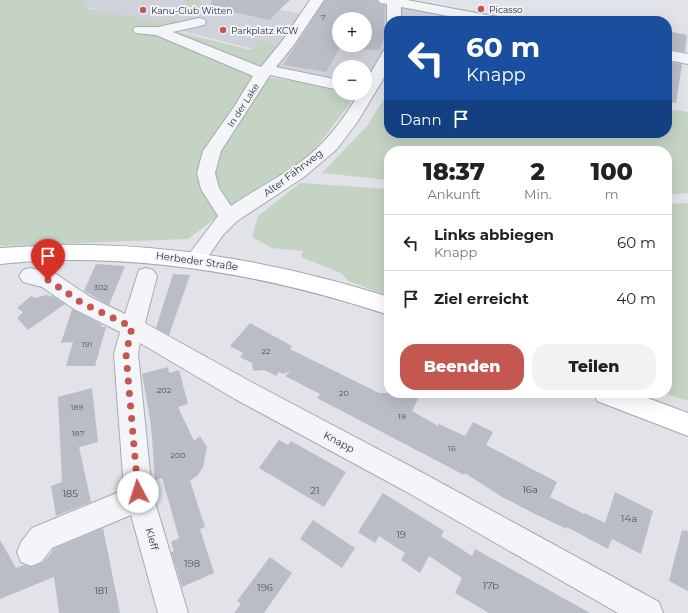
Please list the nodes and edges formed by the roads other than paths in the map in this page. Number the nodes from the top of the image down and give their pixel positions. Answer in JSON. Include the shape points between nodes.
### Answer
{"nodes":[{"id":1,"x":317,"y":0,"type":"edge"},
{"id":2,"x":389,"y":1,"type":"edge"},
{"id":3,"x":393,"y":16,"type":"edge"},
{"id":4,"x":471,"y":16,"type":"edge"},
{"id":5,"x":199,"y":22,"type":"dead end"},
{"id":6,"x":140,"y":30,"type":"dead end"},
{"id":7,"x":158,"y":31,"type":"junction"},
{"id":8,"x":292,"y":37,"type":"junction"},
{"id":9,"x":271,"y":38,"type":"dead end"},
{"id":10,"x":672,"y":55,"type":"edge"},
{"id":11,"x":688,"y":59,"type":"edge"},
{"id":12,"x":384,"y":65,"type":"edge"},
{"id":13,"x":263,"y":73,"type":"junction"},
{"id":14,"x":372,"y":83,"type":"edge"},
{"id":15,"x":332,"y":84,"type":"edge"},
{"id":16,"x":364,"y":100,"type":"edge"},
{"id":17,"x":229,"y":217,"type":"junction"},
{"id":18,"x":0,"y":256,"type":"edge"},
{"id":19,"x":196,"y":259,"type":"junction"},
{"id":20,"x":30,"y":276,"type":"dead end"},
{"id":21,"x":146,"y":276,"type":"dead end"},
{"id":22,"x":384,"y":304,"type":"edge"},
{"id":23,"x":132,"y":327,"type":"junction"},
{"id":24,"x":619,"y":398,"type":"edge"},
{"id":25,"x":688,"y":425,"type":"edge"},
{"id":26,"x":141,"y":499,"type":"junction"},
{"id":27,"x":31,"y":552,"type":"dead end"},
{"id":28,"x":173,"y":613,"type":"edge"},
{"id":29,"x":648,"y":613,"type":"edge"}],
"edges":[{"from":1,"to":8,"type":"street","name":"In der Lake"},
{"from":2,"to":3,"type":"street"},
{"from":2,"to":4,"type":"street"},
{"from":5,"to":7,"type":"street"},
{"from":6,"to":7,"type":"street"},
{"from":7,"to":13,"type":"street"},
{"from":8,"to":9,"type":"street"},
{"from":8,"to":13,"type":"street","name":"In der Lake"},
{"from":10,"to":11,"type":"street"},
{"from":12,"to":14,"type":"street","name":"Alter Fährweg"},
{"from":13,"to":15,"type":"street"},
{"from":13,"to":17,"type":"street","name":"In der Lake","via":[[212,151],[206,173],[210,189]]},
{"from":16,"to":17,"type":"street","name":"Alter Fährweg","via":[[344,131],[318,156],[276,188]]},
{"from":17,"to":19,"type":"street","name":"Alter Fährweg"},
{"from":18,"to":19,"type":"main road","name":"Herbeder Straße","via":[[64,252]]},
{"from":19,"to":22,"type":"main road","name":"Herbeder Straße","via":[[282,275],[335,288]]},
{"from":20,"to":23,"type":"street","name":"Knapp","via":[[48,280],[82,303]]},
{"from":21,"to":23,"type":"street","name":"Kleff"},
{"from":23,"to":26,"type":"street","name":"Kleff","via":[[126,354]]},
{"from":23,"to":29,"type":"street","name":"Knapp"},
{"from":24,"to":25,"type":"main road"},
{"from":26,"to":27,"type":"street","via":[[42,538]]},
{"from":26,"to":28,"type":"street","name":"Kleff"}]}
